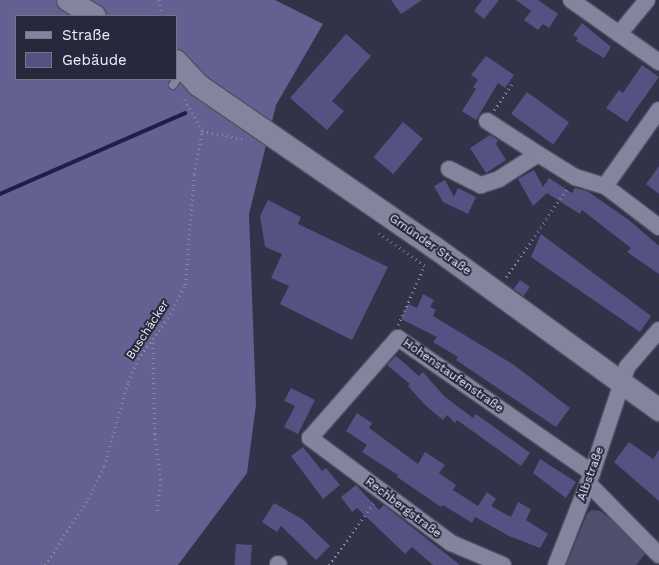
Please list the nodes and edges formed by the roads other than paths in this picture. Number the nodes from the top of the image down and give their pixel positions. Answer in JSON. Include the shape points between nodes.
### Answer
{"nodes":[{"id":1,"x":68,"y":0,"type":"edge"},
{"id":2,"x":570,"y":0,"type":"edge"},
{"id":3,"x":647,"y":0,"type":"edge"},
{"id":4,"x":93,"y":15,"type":"edge"},
{"id":5,"x":618,"y":34,"type":"junction"},
{"id":6,"x":659,"y":62,"type":"edge"},
{"id":7,"x":181,"y":76,"type":"edge"},
{"id":8,"x":659,"y":110,"type":"edge"},
{"id":9,"x":487,"y":122,"type":"road end"},
{"id":10,"x":538,"y":154,"type":"junction"},
{"id":11,"x":449,"y":169,"type":"dead end"},
{"id":12,"x":605,"y":186,"type":"junction"},
{"id":13,"x":659,"y":227,"type":"edge"},
{"id":14,"x":659,"y":330,"type":"edge"},
{"id":15,"x":624,"y":374,"type":"junction"},
{"id":16,"x":659,"y":410,"type":"edge"},
{"id":17,"x":310,"y":438,"type":"joint"},
{"id":18,"x":590,"y":478,"type":"junction"},
{"id":19,"x":659,"y":556,"type":"edge"},
{"id":20,"x":503,"y":565,"type":"edge"},
{"id":21,"x":556,"y":565,"type":"edge"},
{"id":22,"x":651,"y":565,"type":"edge"}],
"edges":[{"from":1,"to":4,"type":"street"},
{"from":2,"to":5,"type":"street"},
{"from":3,"to":5,"type":"street"},
{"from":5,"to":6,"type":"street"},
{"from":7,"to":15,"type":"street","name":"Gmünder Straße","via":[[496,291]]},
{"from":8,"to":12,"type":"street"},
{"from":9,"to":10,"type":"street"},
{"from":10,"to":11,"type":"street","via":[[490,184],[472,182]]},
{"from":10,"to":12,"type":"street","via":[[575,177]]},
{"from":12,"to":13,"type":"street"},
{"from":14,"to":15,"type":"street"},
{"from":15,"to":16,"type":"street","name":"Gmünder Straße"},
{"from":15,"to":18,"type":"street","name":"Albstraße"},
{"from":17,"to":18,"type":"street","name":"Hohenstaufenstraße","via":[[398,338]]},
{"from":17,"to":20,"type":"street","name":"Rechbergstraße","via":[[451,543]]},
{"from":18,"to":19,"type":"street","name":"Hohenstaufenstraße"},
{"from":18,"to":21,"type":"street","name":"Albstraße"},
{"from":19,"to":22,"type":"street"}]}
